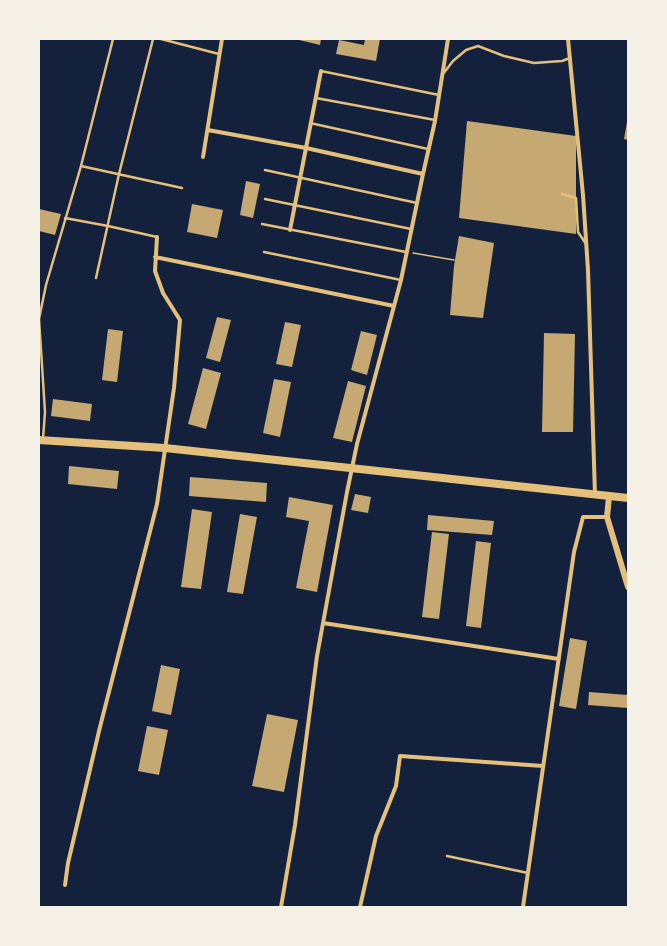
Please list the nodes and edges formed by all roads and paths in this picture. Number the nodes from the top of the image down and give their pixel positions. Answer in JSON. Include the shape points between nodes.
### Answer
{"nodes":[{"id":1,"x":113,"y":39,"type":"edge"},
{"id":2,"x":153,"y":39,"type":"edge"},
{"id":3,"x":161,"y":39,"type":"edge"},
{"id":4,"x":222,"y":39,"type":"edge"},
{"id":5,"x":448,"y":39,"type":"edge"},
{"id":6,"x":568,"y":39,"type":"edge"},
{"id":7,"x":219,"y":54,"type":"junction"},
{"id":8,"x":570,"y":57,"type":"junction"},
{"id":9,"x":321,"y":71,"type":"joint"},
{"id":10,"x":443,"y":74,"type":"junction"},
{"id":11,"x":439,"y":95,"type":"junction"},
{"id":12,"x":316,"y":98,"type":"junction"},
{"id":13,"x":435,"y":121,"type":"junction"},
{"id":14,"x":310,"y":123,"type":"junction"},
{"id":15,"x":208,"y":130,"type":"junction"},
{"id":16,"x":306,"y":148,"type":"junction"},
{"id":17,"x":428,"y":149,"type":"junction"},
{"id":18,"x":203,"y":157,"type":"dead end"},
{"id":19,"x":81,"y":166,"type":"junction"},
{"id":20,"x":265,"y":170,"type":"dead end"},
{"id":21,"x":119,"y":174,"type":"junction"},
{"id":22,"x":423,"y":174,"type":"junction"},
{"id":23,"x":300,"y":178,"type":"junction"},
{"id":24,"x":182,"y":188,"type":"dead end"},
{"id":25,"x":562,"y":194,"type":"dead end"},
{"id":26,"x":266,"y":199,"type":"dead end"},
{"id":27,"x":417,"y":204,"type":"junction"},
{"id":28,"x":295,"y":205,"type":"junction"},
{"id":29,"x":65,"y":218,"type":"junction"},
{"id":30,"x":262,"y":224,"type":"dead end"},
{"id":31,"x":108,"y":226,"type":"junction"},
{"id":32,"x":412,"y":229,"type":"junction"},
{"id":33,"x":290,"y":230,"type":"junction"},
{"id":34,"x":157,"y":237,"type":"joint"},
{"id":35,"x":586,"y":245,"type":"junction"},
{"id":36,"x":264,"y":252,"type":"dead end"},
{"id":37,"x":407,"y":252,"type":"junction"},
{"id":38,"x":155,"y":257,"type":"junction"},
{"id":39,"x":454,"y":260,"type":"dead end"},
{"id":40,"x":96,"y":278,"type":"dead end"},
{"id":41,"x":401,"y":280,"type":"junction"},
{"id":42,"x":394,"y":306,"type":"junction"},
{"id":43,"x":41,"y":440,"type":"edge"},
{"id":44,"x":165,"y":448,"type":"junction"},
{"id":45,"x":353,"y":468,"type":"junction"},
{"id":46,"x":596,"y":495,"type":"junction"},
{"id":47,"x":609,"y":497,"type":"junction"},
{"id":48,"x":628,"y":498,"type":"edge"},
{"id":49,"x":607,"y":517,"type":"junction"},
{"id":50,"x":628,"y":586,"type":"edge"},
{"id":51,"x":323,"y":623,"type":"junction"},
{"id":52,"x":559,"y":659,"type":"junction"},
{"id":53,"x":543,"y":766,"type":"junction"},
{"id":54,"x":447,"y":856,"type":"dead end"},
{"id":55,"x":528,"y":873,"type":"junction"},
{"id":56,"x":65,"y":886,"type":"dead end"},
{"id":57,"x":281,"y":907,"type":"edge"},
{"id":58,"x":360,"y":907,"type":"edge"},
{"id":59,"x":523,"y":907,"type":"edge"}],
"edges":[{"from":1,"to":19,"type":"lane"},
{"from":2,"to":21,"type":"lane"},
{"from":3,"to":7,"type":"lane"},
{"from":4,"to":7,"type":"street"},
{"from":5,"to":10,"type":"street"},
{"from":6,"to":8,"type":"street"},
{"from":7,"to":15,"type":"street"},
{"from":8,"to":10,"type":"lane","via":[[534,64],[478,46],[466,50]]},
{"from":8,"to":35,"type":"street"},
{"from":9,"to":11,"type":"lane"},
{"from":9,"to":12,"type":"street"},
{"from":10,"to":11,"type":"street"},
{"from":11,"to":13,"type":"street"},
{"from":12,"to":13,"type":"lane"},
{"from":12,"to":14,"type":"street"},
{"from":13,"to":17,"type":"street"},
{"from":14,"to":16,"type":"street"},
{"from":14,"to":17,"type":"lane"},
{"from":15,"to":16,"type":"street"},
{"from":15,"to":18,"type":"street"},
{"from":16,"to":22,"type":"street"},
{"from":16,"to":23,"type":"street"},
{"from":17,"to":22,"type":"street"},
{"from":19,"to":21,"type":"lane"},
{"from":19,"to":29,"type":"lane"},
{"from":20,"to":23,"type":"lane"},
{"from":21,"to":24,"type":"lane"},
{"from":21,"to":31,"type":"lane"},
{"from":22,"to":27,"type":"street"},
{"from":23,"to":27,"type":"lane"},
{"from":23,"to":28,"type":"street"},
{"from":25,"to":35,"type":"lane","via":[[576,198],[578,232]]},
{"from":26,"to":28,"type":"lane"},
{"from":27,"to":32,"type":"street"},
{"from":28,"to":32,"type":"lane"},
{"from":28,"to":33,"type":"street"},
{"from":29,"to":31,"type":"lane"},
{"from":29,"to":43,"type":"lane","via":[[39,319],[45,412]]},
{"from":30,"to":33,"type":"lane"},
{"from":31,"to":34,"type":"lane"},
{"from":31,"to":40,"type":"lane"},
{"from":32,"to":37,"type":"street"},
{"from":33,"to":37,"type":"lane"},
{"from":34,"to":38,"type":"street"},
{"from":35,"to":46,"type":"street"},
{"from":36,"to":41,"type":"lane"},
{"from":37,"to":39,"type":"path"},
{"from":37,"to":41,"type":"street"},
{"from":38,"to":42,"type":"street"},
{"from":38,"to":44,"type":"street","via":[[155,271],[163,293],[180,320]]},
{"from":41,"to":42,"type":"street"},
{"from":42,"to":45,"type":"street","via":[[357,444]]},
{"from":43,"to":44,"type":"highway"},
{"from":44,"to":45,"type":"highway"},
{"from":44,"to":56,"type":"street","via":[[157,504],[100,727],[68,863]]},
{"from":45,"to":46,"type":"highway"},
{"from":45,"to":51,"type":"street"},
{"from":46,"to":47,"type":"highway"},
{"from":47,"to":48,"type":"highway"},
{"from":47,"to":49,"type":"street"},
{"from":49,"to":50,"type":"street"},
{"from":49,"to":52,"type":"street","via":[[583,517],[574,552]]},
{"from":51,"to":52,"type":"street"},
{"from":51,"to":57,"type":"street"},
{"from":52,"to":53,"type":"street"},
{"from":53,"to":55,"type":"street"},
{"from":53,"to":58,"type":"street","via":[[400,756],[396,786],[376,836]]},
{"from":54,"to":55,"type":"lane"},
{"from":55,"to":59,"type":"street"}]}
